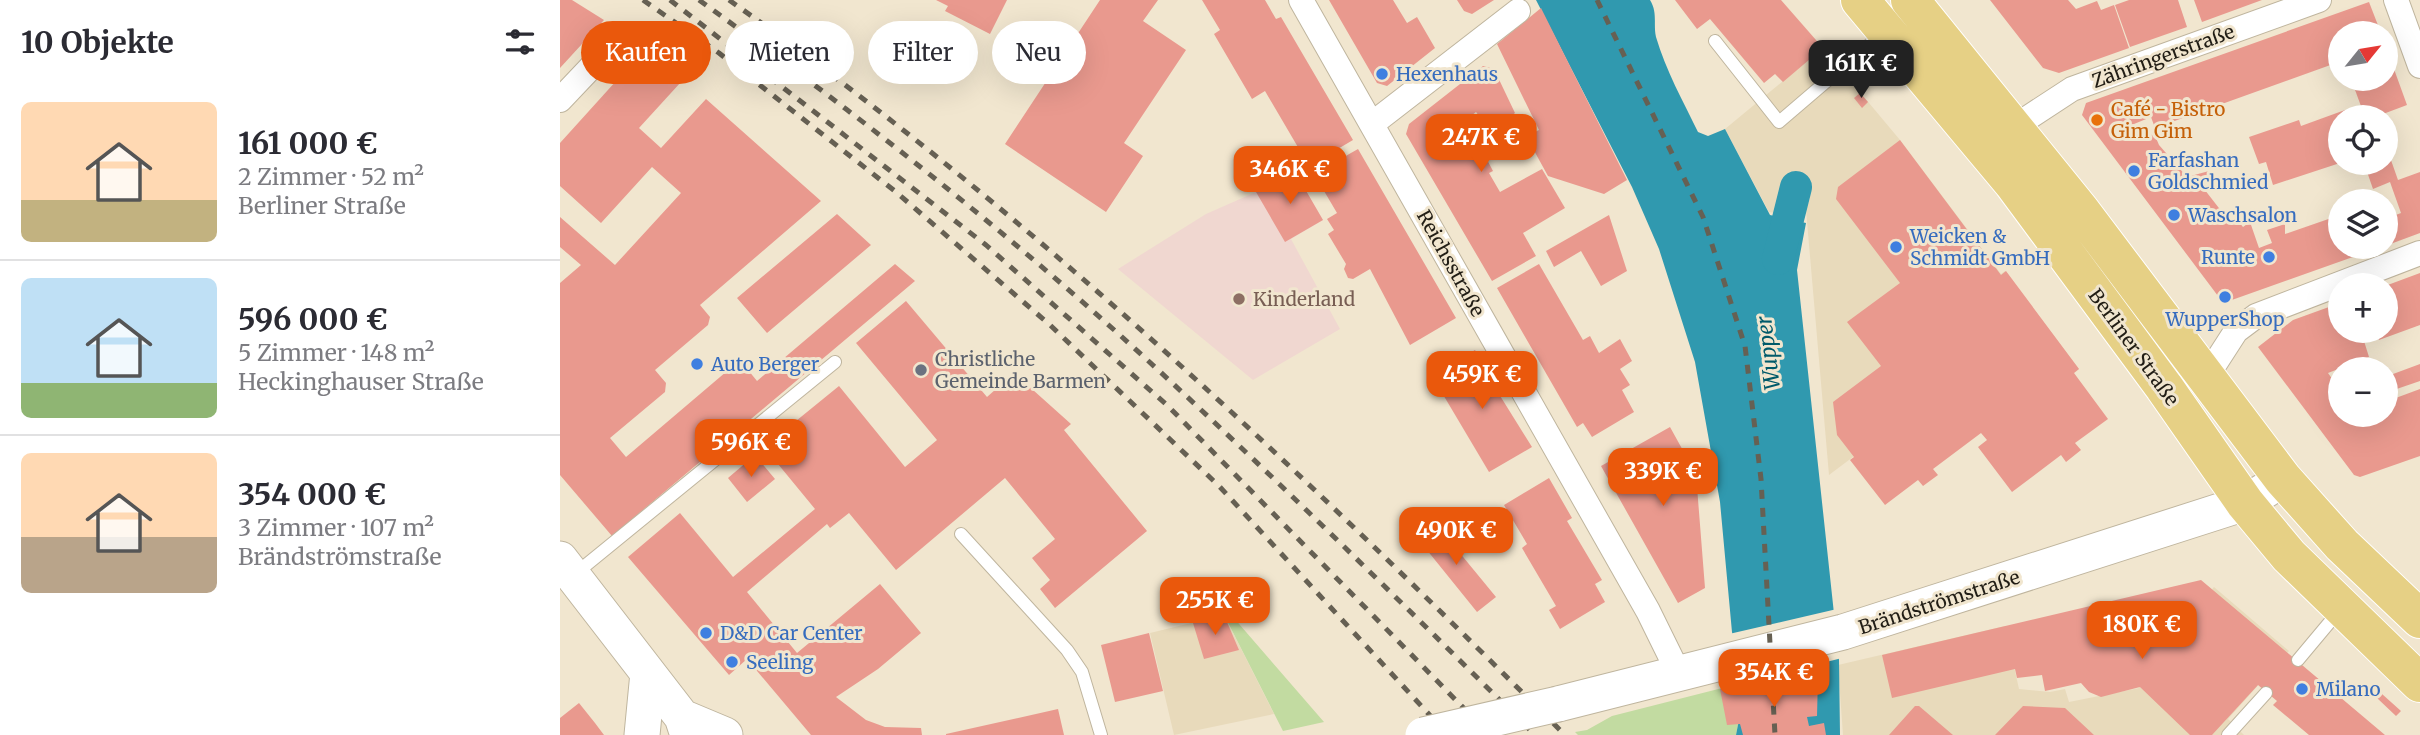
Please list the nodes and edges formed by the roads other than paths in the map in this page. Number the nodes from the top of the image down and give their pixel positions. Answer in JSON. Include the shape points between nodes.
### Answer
{"nodes":[{"id":1,"x":1301,"y":0,"type":"edge"},
{"id":2,"x":1860,"y":0,"type":"edge"},
{"id":3,"x":1910,"y":0,"type":"edge"},
{"id":4,"x":2319,"y":0,"type":"edge"},
{"id":5,"x":2396,"y":0,"type":"edge"},
{"id":6,"x":1518,"y":11,"type":"dead end"},
{"id":7,"x":1886,"y":31,"type":"junction"},
{"id":8,"x":1715,"y":41,"type":"dead end"},
{"id":9,"x":2418,"y":53,"type":"edge"},
{"id":10,"x":581,"y":78,"type":"edge"},
{"id":11,"x":560,"y":100,"type":"edge"},
{"id":12,"x":1372,"y":124,"type":"junction"},
{"id":13,"x":2014,"y":127,"type":"junction"},
{"id":14,"x":2420,"y":253,"type":"edge"},
{"id":15,"x":835,"y":362,"type":"dead end"},
{"id":16,"x":2205,"y":379,"type":"junction"},
{"id":17,"x":2283,"y":480,"type":"junction"},
{"id":18,"x":2245,"y":503,"type":"junction"},
{"id":19,"x":961,"y":534,"type":"dead end"},
{"id":20,"x":567,"y":567,"type":"edge"},
{"id":21,"x":2342,"y":608,"type":"junction"},
{"id":22,"x":2420,"y":619,"type":"edge"},
{"id":23,"x":2298,"y":660,"type":"dead end"},
{"id":24,"x":648,"y":673,"type":"junction"},
{"id":25,"x":1679,"y":674,"type":"junction"},
{"id":26,"x":2420,"y":683,"type":"edge"},
{"id":27,"x":2266,"y":692,"type":"dead end"},
{"id":28,"x":685,"y":726,"type":"edge"},
{"id":29,"x":642,"y":735,"type":"edge"},
{"id":30,"x":725,"y":735,"type":"edge"},
{"id":31,"x":1101,"y":735,"type":"edge"},
{"id":32,"x":1423,"y":735,"type":"edge"},
{"id":33,"x":2228,"y":735,"type":"edge"}],
"edges":[{"from":1,"to":12,"type":"street","name":"Reichsstraße"},
{"from":2,"to":7,"type":"main road","name":"Berliner Straße"},
{"from":3,"to":13,"type":"main road","name":"Berliner Straße"},
{"from":4,"to":13,"type":"street","name":"Zähringerstraße","via":[[2073,89]]},
{"from":5,"to":9,"type":"street"},
{"from":6,"to":12,"type":"street"},
{"from":7,"to":8,"type":"lane","via":[[1779,122]]},
{"from":7,"to":18,"type":"main road","name":"Berliner Straße","via":[[2012,183],[2165,387]]},
{"from":10,"to":11,"type":"street"},
{"from":12,"to":25,"type":"street","name":"Reichsstraße","via":[[1648,611]]},
{"from":13,"to":16,"type":"main road","name":"Berliner Straße","via":[[2089,220]]},
{"from":14,"to":16,"type":"street","via":[[2256,316],[2236,331]]},
{"from":15,"to":20,"type":"lane"},
{"from":16,"to":17,"type":"main road","name":"Berliner Straße"},
{"from":17,"to":18,"type":"main road","name":"Brändströmstraße"},
{"from":17,"to":22,"type":"main road","name":"Berliner Straße","via":[[2342,545]]},
{"from":18,"to":21,"type":"main road","name":"Berliner Straße","via":[[2289,556]]},
{"from":18,"to":25,"type":"main road","name":"Brändströmstraße","via":[[1843,632]]},
{"from":19,"to":31,"type":"lane","via":[[1067,650],[1082,673]]},
{"from":20,"to":24,"type":"main road"},
{"from":21,"to":23,"type":"lane"},
{"from":21,"to":26,"type":"main road","name":"Berliner Straße"},
{"from":24,"to":28,"type":"main road"},
{"from":24,"to":29,"type":"main road"},
{"from":25,"to":32,"type":"main road","name":"Brändströmstraße","bridge":true},
{"from":27,"to":33,"type":"lane"},
{"from":28,"to":30,"type":"main road"}]}
